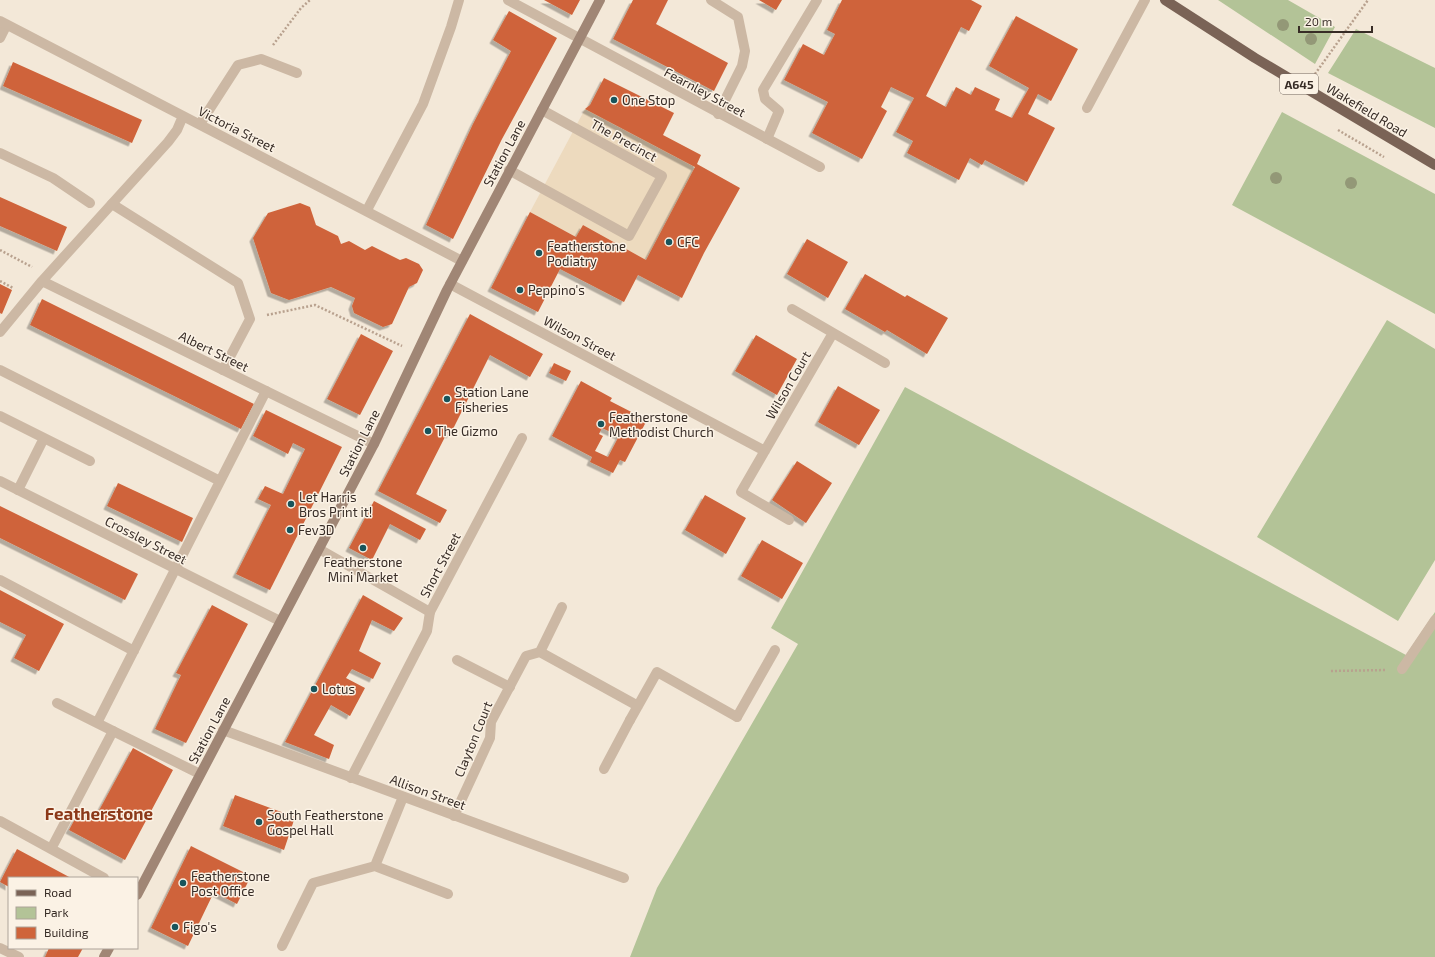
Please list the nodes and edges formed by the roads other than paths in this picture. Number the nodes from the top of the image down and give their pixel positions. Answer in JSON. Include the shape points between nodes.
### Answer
{"nodes":[{"id":1,"x":459,"y":0,"type":"edge"},
{"id":2,"x":508,"y":0,"type":"edge"},
{"id":3,"x":600,"y":0,"type":"edge"},
{"id":4,"x":712,"y":0,"type":"edge"},
{"id":5,"x":817,"y":0,"type":"edge"},
{"id":6,"x":1145,"y":0,"type":"edge"},
{"id":7,"x":1165,"y":0,"type":"edge"},
{"id":8,"x":3,"y":24,"type":"edge"},
{"id":9,"x":0,"y":38,"type":"edge"},
{"id":10,"x":579,"y":39,"type":"junction"},
{"id":11,"x":297,"y":73,"type":"dead end"},
{"id":12,"x":1087,"y":108,"type":"dead end"},
{"id":13,"x":542,"y":110,"type":"junction"},
{"id":14,"x":718,"y":114,"type":"junction"},
{"id":15,"x":183,"y":116,"type":"junction"},
{"id":16,"x":200,"y":124,"type":"junction"},
{"id":17,"x":767,"y":139,"type":"junction"},
{"id":18,"x":0,"y":153,"type":"edge"},
{"id":19,"x":820,"y":166,"type":"dead end"},
{"id":20,"x":1435,"y":166,"type":"edge"},
{"id":21,"x":509,"y":170,"type":"junction"},
{"id":22,"x":90,"y":203,"type":"dead end"},
{"id":23,"x":112,"y":204,"type":"junction"},
{"id":24,"x":367,"y":210,"type":"junction"},
{"id":25,"x":462,"y":261,"type":"junction"},
{"id":26,"x":45,"y":278,"type":"junction"},
{"id":27,"x":450,"y":284,"type":"junction"},
{"id":28,"x":792,"y":309,"type":"dead end"},
{"id":29,"x":0,"y":332,"type":"edge"},
{"id":30,"x":833,"y":333,"type":"junction"},
{"id":31,"x":885,"y":363,"type":"dead end"},
{"id":32,"x":0,"y":370,"type":"edge"},
{"id":33,"x":223,"y":370,"type":"junction"},
{"id":34,"x":266,"y":391,"type":"junction"},
{"id":35,"x":0,"y":416,"type":"edge"},
{"id":36,"x":44,"y":438,"type":"junction"},
{"id":37,"x":522,"y":438,"type":"dead end"},
{"id":38,"x":374,"y":444,"type":"junction"},
{"id":39,"x":765,"y":450,"type":"junction"},
{"id":40,"x":90,"y":461,"type":"dead end"},
{"id":41,"x":0,"y":481,"type":"edge"},
{"id":42,"x":220,"y":481,"type":"junction"},
{"id":43,"x":18,"y":490,"type":"junction"},
{"id":44,"x":789,"y":520,"type":"dead end"},
{"id":45,"x":319,"y":549,"type":"junction"},
{"id":46,"x":176,"y":569,"type":"junction"},
{"id":47,"x":0,"y":580,"type":"edge"},
{"id":48,"x":562,"y":607,"type":"dead end"},
{"id":49,"x":430,"y":612,"type":"junction"},
{"id":50,"x":1435,"y":620,"type":"edge"},
{"id":51,"x":280,"y":621,"type":"junction"},
{"id":52,"x":775,"y":650,"type":"dead end"},
{"id":53,"x":134,"y":652,"type":"junction"},
{"id":54,"x":540,"y":652,"type":"junction"},
{"id":55,"x":457,"y":660,"type":"dead end"},
{"id":56,"x":1402,"y":670,"type":"road end"},
{"id":57,"x":510,"y":688,"type":"junction"},
{"id":58,"x":57,"y":703,"type":"dead end"},
{"id":59,"x":638,"y":706,"type":"junction"},
{"id":60,"x":97,"y":723,"type":"junction"},
{"id":61,"x":224,"y":730,"type":"junction"},
{"id":62,"x":113,"y":731,"type":"junction"},
{"id":63,"x":604,"y":769,"type":"dead end"},
{"id":64,"x":200,"y":774,"type":"junction"},
{"id":65,"x":352,"y":778,"type":"junction"},
{"id":66,"x":403,"y":797,"type":"junction"},
{"id":67,"x":454,"y":816,"type":"junction"},
{"id":68,"x":0,"y":821,"type":"edge"},
{"id":69,"x":51,"y":849,"type":"junction"},
{"id":70,"x":375,"y":866,"type":"junction"},
{"id":71,"x":102,"y":877,"type":"edge"},
{"id":72,"x":624,"y":878,"type":"dead end"},
{"id":73,"x":138,"y":893,"type":"edge"},
{"id":74,"x":448,"y":894,"type":"dead end"},
{"id":75,"x":282,"y":946,"type":"dead end"},
{"id":76,"x":0,"y":948,"type":"edge"},
{"id":77,"x":15,"y":956,"type":"edge"}],
"edges":[{"from":1,"to":24,"type":"street","via":[[423,104]]},
{"from":2,"to":10,"type":"street","name":"Fearnley Street"},
{"from":3,"to":10,"type":"main road","name":"Station Lane"},
{"from":4,"to":14,"type":"street","via":[[738,18],[745,51],[742,66]]},
{"from":5,"to":17,"type":"street","via":[[763,90],[765,99],[779,112]]},
{"from":6,"to":12,"type":"street"},
{"from":7,"to":20,"type":"main road","name":"Wakefield Road","number":"A645"},
{"from":8,"to":9,"type":"street"},
{"from":8,"to":15,"type":"street","name":"Victoria Street"},
{"from":10,"to":13,"type":"main road","name":"Station Lane"},
{"from":10,"to":14,"type":"street","name":"Fearnley Street"},
{"from":11,"to":16,"type":"street","via":[[261,59],[238,65]]},
{"from":13,"to":21,"type":"main road","name":"Station Lane"},
{"from":13,"to":21,"type":"street","name":"The Precinct","via":[[662,176],[629,236]]},
{"from":14,"to":17,"type":"street","name":"Fearnley Street"},
{"from":15,"to":16,"type":"street","name":"Victoria Street"},
{"from":15,"to":23,"type":"street","via":[[168,142]]},
{"from":16,"to":24,"type":"street","name":"Victoria Street"},
{"from":17,"to":19,"type":"street","name":"Fearnley Street"},
{"from":18,"to":22,"type":"street","via":[[53,178]]},
{"from":21,"to":25,"type":"main road","name":"Station Lane"},
{"from":23,"to":26,"type":"street"},
{"from":23,"to":33,"type":"street","via":[[238,283],[250,319]]},
{"from":24,"to":25,"type":"street","name":"Victoria Street"},
{"from":25,"to":27,"type":"main road","name":"Station Lane"},
{"from":26,"to":29,"type":"street"},
{"from":26,"to":33,"type":"street","name":"Albert Street"},
{"from":27,"to":38,"type":"main road","name":"Station Lane"},
{"from":27,"to":39,"type":"street","name":"Wilson Street"},
{"from":28,"to":30,"type":"street"},
{"from":30,"to":31,"type":"street"},
{"from":30,"to":39,"type":"street","name":"Wilson Court"},
{"from":32,"to":42,"type":"street"},
{"from":33,"to":34,"type":"street","name":"Albert Street"},
{"from":34,"to":38,"type":"street","name":"Albert Street"},
{"from":34,"to":42,"type":"street"},
{"from":35,"to":36,"type":"street"},
{"from":36,"to":40,"type":"street"},
{"from":36,"to":43,"type":"street"},
{"from":37,"to":49,"type":"street","name":"Short Street"},
{"from":38,"to":45,"type":"main road","name":"Station Lane"},
{"from":39,"to":44,"type":"street","name":"Wilson Court","via":[[741,492]]},
{"from":41,"to":43,"type":"street","name":"Crossley Street"},
{"from":42,"to":46,"type":"street"},
{"from":43,"to":46,"type":"street","name":"Crossley Street"},
{"from":45,"to":49,"type":"street","name":"Short Street"},
{"from":45,"to":51,"type":"main road","name":"Station Lane"},
{"from":46,"to":51,"type":"street","name":"Crossley Street"},
{"from":46,"to":53,"type":"street"},
{"from":47,"to":53,"type":"street"},
{"from":48,"to":54,"type":"street"},
{"from":49,"to":65,"type":"street","via":[[427,631]]},
{"from":50,"to":56,"type":"street"},
{"from":51,"to":61,"type":"main road","name":"Station Lane"},
{"from":52,"to":59,"type":"street","via":[[737,717],[657,672]]},
{"from":53,"to":60,"type":"street"},
{"from":54,"to":57,"type":"street","name":"Clayton Court","via":[[526,656]]},
{"from":54,"to":59,"type":"street"},
{"from":55,"to":57,"type":"street"},
{"from":57,"to":67,"type":"street","name":"Clayton Court","via":[[492,722],[490,738]]},
{"from":58,"to":60,"type":"street"},
{"from":59,"to":63,"type":"street"},
{"from":60,"to":62,"type":"street"},
{"from":61,"to":64,"type":"main road","name":"Station Lane"},
{"from":61,"to":65,"type":"street","name":"Allison Street"},
{"from":62,"to":64,"type":"street"},
{"from":62,"to":69,"type":"street"},
{"from":64,"to":73,"type":"main road","name":"Station Lane"},
{"from":65,"to":66,"type":"street","name":"Allison Street"},
{"from":66,"to":67,"type":"street","name":"Allison Street"},
{"from":66,"to":70,"type":"street"},
{"from":67,"to":72,"type":"street","name":"Allison Street"},
{"from":68,"to":69,"type":"street"},
{"from":69,"to":71,"type":"street"},
{"from":70,"to":74,"type":"street"},
{"from":70,"to":75,"type":"street","via":[[313,883]]},
{"from":76,"to":77,"type":"street"}]}
